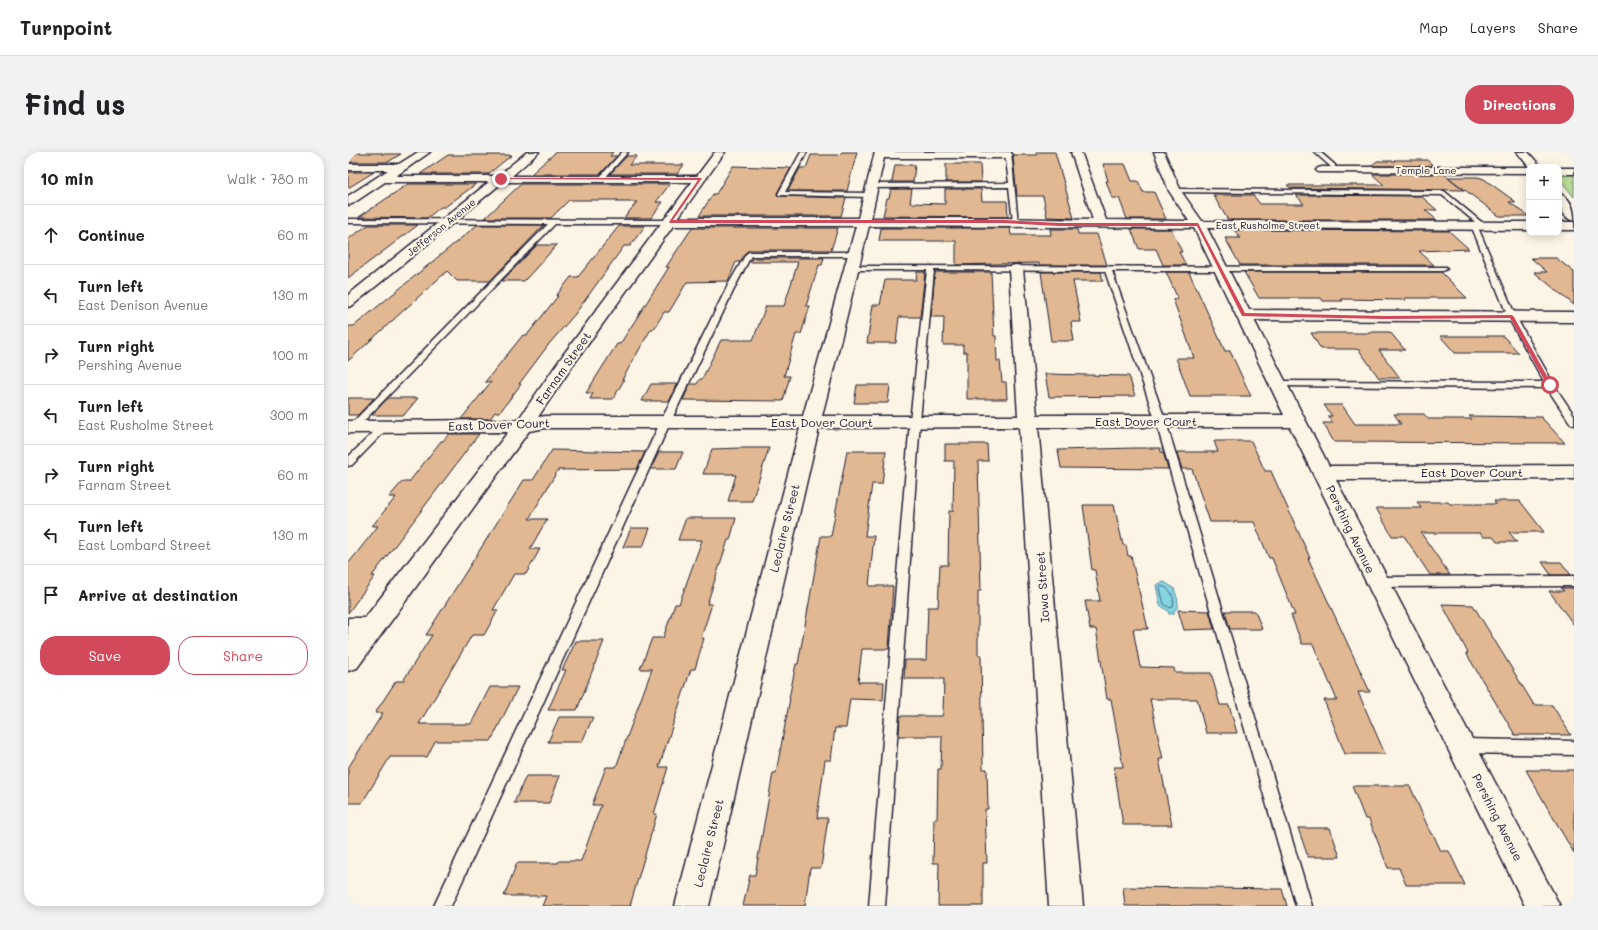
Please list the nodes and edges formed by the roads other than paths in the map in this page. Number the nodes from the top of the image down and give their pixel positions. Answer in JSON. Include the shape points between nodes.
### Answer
{"nodes":[{"id":1,"x":425,"y":152,"type":"edge"},
{"id":2,"x":534,"y":152,"type":"edge"},
{"id":3,"x":625,"y":152,"type":"edge"},
{"id":4,"x":720,"y":152,"type":"edge"},
{"id":5,"x":804,"y":152,"type":"edge"},
{"id":6,"x":1076,"y":152,"type":"edge"},
{"id":7,"x":1159,"y":152,"type":"edge"},
{"id":8,"x":1317,"y":152,"type":"edge"},
{"id":9,"x":1522,"y":152,"type":"edge"},
{"id":10,"x":880,"y":154,"type":"edge"},
{"id":11,"x":1008,"y":154,"type":"edge"},
{"id":12,"x":1532,"y":164,"type":"edge"},
{"id":13,"x":1333,"y":166,"type":"dead end"},
{"id":14,"x":348,"y":167,"type":"edge"},
{"id":15,"x":398,"y":169,"type":"junction"},
{"id":16,"x":1322,"y":170,"type":"dead end"},
{"id":17,"x":1526,"y":170,"type":"edge"},
{"id":18,"x":1562,"y":171,"type":"edge"},
{"id":19,"x":1574,"y":171,"type":"edge"},
{"id":20,"x":348,"y":172,"type":"edge"},
{"id":21,"x":383,"y":179,"type":"junction"},
{"id":22,"x":501,"y":179,"type":"junction"},
{"id":23,"x":601,"y":179,"type":"junction"},
{"id":24,"x":701,"y":179,"type":"junction"},
{"id":25,"x":1010,"y":185,"type":"junction"},
{"id":26,"x":870,"y":190,"type":"junction"},
{"id":27,"x":1175,"y":191,"type":"junction"},
{"id":28,"x":1561,"y":200,"type":"edge"},
{"id":29,"x":348,"y":202,"type":"edge"},
{"id":30,"x":1574,"y":217,"type":"edge"},
{"id":31,"x":348,"y":221,"type":"edge"},
{"id":32,"x":449,"y":221,"type":"junction"},
{"id":33,"x":554,"y":221,"type":"junction"},
{"id":34,"x":864,"y":221,"type":"junction"},
{"id":35,"x":670,"y":222,"type":"junction"},
{"id":36,"x":1016,"y":222,"type":"junction"},
{"id":37,"x":1101,"y":224,"type":"junction"},
{"id":38,"x":1198,"y":224,"type":"junction"},
{"id":39,"x":1478,"y":225,"type":"junction"},
{"id":40,"x":1526,"y":226,"type":"edge"},
{"id":41,"x":1562,"y":226,"type":"edge"},
{"id":42,"x":1574,"y":226,"type":"edge"},
{"id":43,"x":852,"y":261,"type":"junction"},
{"id":44,"x":1220,"y":268,"type":"junction"},
{"id":45,"x":930,"y":269,"type":"junction"},
{"id":46,"x":1016,"y":269,"type":"junction"},
{"id":47,"x":1108,"y":269,"type":"junction"},
{"id":48,"x":1443,"y":269,"type":"dead end"},
{"id":49,"x":348,"y":302,"type":"edge"},
{"id":50,"x":1244,"y":315,"type":"junction"},
{"id":51,"x":1512,"y":317,"type":"junction"},
{"id":52,"x":1574,"y":317,"type":"edge"},
{"id":53,"x":1278,"y":384,"type":"junction"},
{"id":54,"x":1550,"y":385,"type":"junction"},
{"id":55,"x":915,"y":421,"type":"junction"},
{"id":56,"x":1029,"y":421,"type":"junction"},
{"id":57,"x":1297,"y":421,"type":"junction"},
{"id":58,"x":810,"y":422,"type":"junction"},
{"id":59,"x":1161,"y":422,"type":"junction"},
{"id":60,"x":1574,"y":422,"type":"edge"},
{"id":61,"x":665,"y":423,"type":"junction"},
{"id":62,"x":523,"y":426,"type":"junction"},
{"id":63,"x":351,"y":427,"type":"edge"},
{"id":64,"x":383,"y":428,"type":"junction"},
{"id":65,"x":348,"y":463,"type":"edge"},
{"id":66,"x":1574,"y":472,"type":"edge"},
{"id":67,"x":1323,"y":473,"type":"junction"},
{"id":68,"x":1574,"y":581,"type":"edge"},
{"id":69,"x":1377,"y":582,"type":"junction"},
{"id":70,"x":359,"y":628,"type":"edge"},
{"id":71,"x":348,"y":660,"type":"edge"},
{"id":72,"x":1462,"y":746,"type":"junction"},
{"id":73,"x":1574,"y":748,"type":"edge"},
{"id":74,"x":442,"y":906,"type":"edge"},
{"id":75,"x":692,"y":906,"type":"edge"},
{"id":76,"x":877,"y":906,"type":"edge"},
{"id":77,"x":1066,"y":906,"type":"edge"},
{"id":78,"x":1304,"y":906,"type":"edge"},
{"id":79,"x":1543,"y":906,"type":"edge"}],
"edges":[{"from":1,"to":15,"type":"main road"},
{"from":2,"to":22,"type":"main road","name":"Jefferson Avenue"},
{"from":3,"to":23,"type":"lane"},
{"from":4,"to":24,"type":"main road","name":"Farnam Street"},
{"from":5,"to":26,"type":"lane","via":[[781,194]]},
{"from":6,"to":37,"type":"main road"},
{"from":7,"to":27,"type":"main road","name":"Pershing Avenue"},
{"from":8,"to":13,"type":"lane"},
{"from":9,"to":12,"type":"main road"},
{"from":10,"to":11,"type":"main road"},
{"from":10,"to":26,"type":"main road","name":"Leclaire Street"},
{"from":11,"to":25,"type":"lane"},
{"from":14,"to":15,"type":"main road"},
{"from":15,"to":20,"type":"main road"},
{"from":15,"to":21,"type":"main road"},
{"from":16,"to":17,"type":"main road","name":"Temple Lane"},
{"from":18,"to":19,"type":"main road"},
{"from":21,"to":22,"type":"main road"},
{"from":21,"to":29,"type":"main road"},
{"from":22,"to":23,"type":"main road"},
{"from":22,"to":32,"type":"main road","name":"Jefferson Avenue"},
{"from":23,"to":24,"type":"main road"},
{"from":24,"to":35,"type":"main road","name":"Farnam Street"},
{"from":25,"to":26,"type":"lane"},
{"from":25,"to":36,"type":"lane"},
{"from":26,"to":34,"type":"main road","name":"Leclaire Street"},
{"from":27,"to":38,"type":"main road","name":"Pershing Avenue"},
{"from":27,"to":39,"type":"lane","via":[[1444,193]]},
{"from":28,"to":30,"type":"main road"},
{"from":31,"to":32,"type":"lane"},
{"from":32,"to":33,"type":"lane"},
{"from":32,"to":49,"type":"main road","name":"Jefferson Avenue"},
{"from":33,"to":35,"type":"lane"},
{"from":33,"to":63,"type":"lane"},
{"from":34,"to":35,"type":"main road","name":"East Rusholme Street"},
{"from":34,"to":36,"type":"main road","name":"East Rusholme Street"},
{"from":34,"to":43,"type":"main road","name":"Leclaire Street"},
{"from":35,"to":62,"type":"main road","name":"Farnam Street"},
{"from":36,"to":37,"type":"main road","name":"East Rusholme Street"},
{"from":37,"to":38,"type":"main road","name":"East Rusholme Street"},
{"from":38,"to":39,"type":"main road","name":"East Rusholme Street"},
{"from":38,"to":44,"type":"main road","name":"Pershing Avenue"},
{"from":39,"to":40,"type":"main road","name":"East Rusholme Street"},
{"from":39,"to":51,"type":"lane"},
{"from":41,"to":42,"type":"main road"},
{"from":43,"to":45,"type":"lane"},
{"from":43,"to":58,"type":"main road","name":"Leclaire Street"},
{"from":43,"to":61,"type":"lane","via":[[749,254]]},
{"from":44,"to":47,"type":"lane"},
{"from":44,"to":48,"type":"lane"},
{"from":44,"to":50,"type":"main road","name":"Pershing Avenue"},
{"from":45,"to":46,"type":"lane"},
{"from":45,"to":55,"type":"lane"},
{"from":46,"to":47,"type":"lane"},
{"from":46,"to":56,"type":"main road","name":"Iowa Street"},
{"from":47,"to":59,"type":"lane"},
{"from":50,"to":51,"type":"main road"},
{"from":50,"to":53,"type":"main road","name":"Pershing Avenue"},
{"from":51,"to":52,"type":"main road"},
{"from":51,"to":54,"type":"lane"},
{"from":53,"to":54,"type":"lane"},
{"from":53,"to":57,"type":"main road","name":"Pershing Avenue"},
{"from":54,"to":60,"type":"lane"},
{"from":55,"to":56,"type":"main road","name":"East Dover Court"},
{"from":55,"to":58,"type":"main road","name":"East Dover Court"},
{"from":55,"to":76,"type":"lane"},
{"from":56,"to":59,"type":"main road","name":"East Dover Court"},
{"from":56,"to":77,"type":"main road","name":"Iowa Street"},
{"from":57,"to":59,"type":"main road","name":"East Dover Court"},
{"from":57,"to":67,"type":"main road","name":"Pershing Avenue"},
{"from":58,"to":61,"type":"main road","name":"East Dover Court"},
{"from":58,"to":75,"type":"main road","name":"Leclaire Street"},
{"from":59,"to":78,"type":"lane"},
{"from":61,"to":62,"type":"main road","name":"East Dover Court","via":[[546,422]]},
{"from":61,"to":74,"type":"lane"},
{"from":62,"to":64,"type":"main road","name":"East Dover Court"},
{"from":62,"to":70,"type":"main road","name":"Farnam Street"},
{"from":63,"to":64,"type":"main road","name":"East Dover Court"},
{"from":64,"to":65,"type":"lane"},
{"from":66,"to":67,"type":"main road","name":"East Dover Court"},
{"from":67,"to":69,"type":"main road","name":"Pershing Avenue"},
{"from":68,"to":69,"type":"lane"},
{"from":69,"to":72,"type":"main road","name":"Pershing Avenue"},
{"from":70,"to":71,"type":"main road","name":"Farnam Street"},
{"from":72,"to":73,"type":"lane"},
{"from":72,"to":79,"type":"main road","name":"Pershing Avenue"}]}
